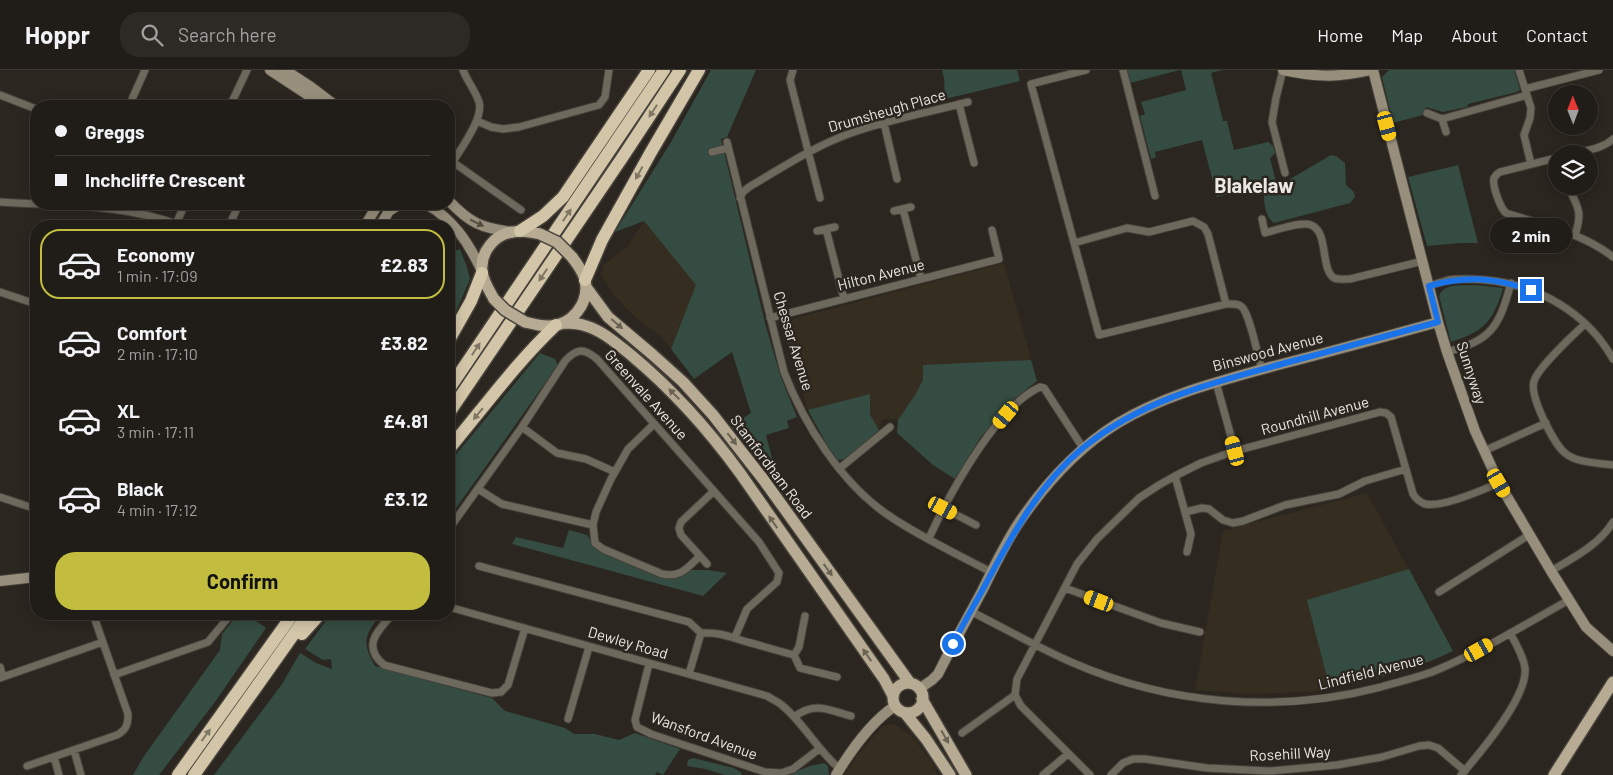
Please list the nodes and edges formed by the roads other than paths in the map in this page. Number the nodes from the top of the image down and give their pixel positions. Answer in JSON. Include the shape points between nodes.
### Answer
{"nodes":[{"id":1,"x":145,"y":70,"type":"edge"},
{"id":2,"x":247,"y":70,"type":"edge"},
{"id":3,"x":270,"y":70,"type":"edge"},
{"id":4,"x":285,"y":70,"type":"edge"},
{"id":5,"x":463,"y":70,"type":"edge"},
{"id":6,"x":609,"y":70,"type":"edge"},
{"id":7,"x":649,"y":70,"type":"edge"},
{"id":8,"x":664,"y":70,"type":"edge"},
{"id":9,"x":680,"y":70,"type":"edge"},
{"id":10,"x":699,"y":70,"type":"edge"},
{"id":11,"x":793,"y":70,"type":"edge"},
{"id":12,"x":1086,"y":70,"type":"edge"},
{"id":13,"x":1123,"y":70,"type":"edge"},
{"id":14,"x":1283,"y":70,"type":"edge"},
{"id":15,"x":1372,"y":70,"type":"edge"},
{"id":16,"x":1519,"y":70,"type":"edge"},
{"id":17,"x":1599,"y":70,"type":"edge"},
{"id":18,"x":1583,"y":72,"type":"edge"},
{"id":19,"x":298,"y":78,"type":"edge"},
{"id":20,"x":1526,"y":92,"type":"junction"},
{"id":21,"x":0,"y":95,"type":"edge"},
{"id":22,"x":132,"y":100,"type":"edge"},
{"id":23,"x":233,"y":100,"type":"edge"},
{"id":24,"x":317,"y":100,"type":"edge"},
{"id":25,"x":328,"y":100,"type":"edge"},
{"id":26,"x":968,"y":102,"type":"dead end"},
{"id":27,"x":959,"y":104,"type":"junction"},
{"id":28,"x":30,"y":107,"type":"edge"},
{"id":29,"x":1426,"y":113,"type":"dead end"},
{"id":30,"x":1442,"y":119,"type":"junction"},
{"id":31,"x":477,"y":121,"type":"junction"},
{"id":32,"x":884,"y":123,"type":"junction"},
{"id":33,"x":1446,"y":132,"type":"dead end"},
{"id":34,"x":1613,"y":141,"type":"edge"},
{"id":35,"x":1598,"y":148,"type":"edge"},
{"id":36,"x":712,"y":152,"type":"dead end"},
{"id":37,"x":808,"y":152,"type":"junction"},
{"id":38,"x":455,"y":154,"type":"edge"},
{"id":39,"x":1548,"y":161,"type":"edge"},
{"id":40,"x":974,"y":163,"type":"dead end"},
{"id":41,"x":455,"y":164,"type":"edge"},
{"id":42,"x":1530,"y":164,"type":"junction"},
{"id":43,"x":1285,"y":173,"type":"dead end"},
{"id":44,"x":897,"y":179,"type":"dead end"},
{"id":45,"x":1572,"y":195,"type":"edge"},
{"id":46,"x":1155,"y":196,"type":"dead end"},
{"id":47,"x":740,"y":198,"type":"junction"},
{"id":48,"x":820,"y":198,"type":"dead end"},
{"id":49,"x":0,"y":202,"type":"edge"},
{"id":50,"x":30,"y":203,"type":"edge"},
{"id":51,"x":455,"y":207,"type":"edge"},
{"id":52,"x":129,"y":210,"type":"edge"},
{"id":53,"x":436,"y":210,"type":"edge"},
{"id":54,"x":522,"y":210,"type":"dead end"},
{"id":55,"x":894,"y":211,"type":"dead end"},
{"id":56,"x":1262,"y":219,"type":"dead end"},
{"id":57,"x":162,"y":220,"type":"edge"},
{"id":58,"x":448,"y":220,"type":"edge"},
{"id":59,"x":835,"y":227,"type":"dead end"},
{"id":60,"x":455,"y":228,"type":"edge"},
{"id":61,"x":826,"y":229,"type":"junction"},
{"id":62,"x":992,"y":230,"type":"dead end"},
{"id":63,"x":816,"y":231,"type":"dead end"},
{"id":64,"x":516,"y":232,"type":"junction"},
{"id":65,"x":1575,"y":235,"type":"junction"},
{"id":66,"x":1073,"y":240,"type":"junction"},
{"id":67,"x":1613,"y":257,"type":"edge"},
{"id":68,"x":1423,"y":261,"type":"junction"},
{"id":69,"x":482,"y":271,"type":"junction"},
{"id":70,"x":921,"y":279,"type":"junction"},
{"id":71,"x":1511,"y":283,"type":"junction"},
{"id":72,"x":585,"y":284,"type":"junction"},
{"id":73,"x":1429,"y":286,"type":"junction"},
{"id":74,"x":0,"y":292,"type":"edge"},
{"id":75,"x":844,"y":298,"type":"junction"},
{"id":76,"x":30,"y":302,"type":"edge"},
{"id":77,"x":1226,"y":304,"type":"junction"},
{"id":78,"x":770,"y":318,"type":"junction"},
{"id":79,"x":1438,"y":322,"type":"junction"},
{"id":80,"x":560,"y":324,"type":"junction"},
{"id":81,"x":1584,"y":324,"type":"junction"},
{"id":82,"x":455,"y":329,"type":"edge"},
{"id":83,"x":1447,"y":352,"type":"junction"},
{"id":84,"x":1613,"y":359,"type":"edge"},
{"id":85,"x":1262,"y":370,"type":"junction"},
{"id":86,"x":455,"y":380,"type":"edge"},
{"id":87,"x":1216,"y":382,"type":"junction"},
{"id":88,"x":455,"y":404,"type":"edge"},
{"id":89,"x":1546,"y":423,"type":"junction"},
{"id":90,"x":654,"y":424,"type":"junction"},
{"id":91,"x":522,"y":427,"type":"junction"},
{"id":92,"x":890,"y":427,"type":"dead end"},
{"id":93,"x":455,"y":442,"type":"edge"},
{"id":94,"x":1084,"y":448,"type":"junction"},
{"id":95,"x":1235,"y":451,"type":"junction"},
{"id":96,"x":1484,"y":451,"type":"junction"},
{"id":97,"x":1613,"y":465,"type":"edge"},
{"id":98,"x":840,"y":468,"type":"junction"},
{"id":99,"x":1406,"y":469,"type":"junction"},
{"id":100,"x":615,"y":472,"type":"junction"},
{"id":101,"x":1175,"y":476,"type":"junction"},
{"id":102,"x":1499,"y":483,"type":"junction"},
{"id":103,"x":478,"y":489,"type":"junction"},
{"id":104,"x":714,"y":491,"type":"junction"},
{"id":105,"x":0,"y":497,"type":"edge"},
{"id":106,"x":30,"y":507,"type":"edge"},
{"id":107,"x":943,"y":508,"type":"junction"},
{"id":108,"x":1185,"y":512,"type":"junction"},
{"id":109,"x":455,"y":521,"type":"edge"},
{"id":110,"x":1613,"y":522,"type":"edge"},
{"id":111,"x":593,"y":525,"type":"junction"},
{"id":112,"x":976,"y":525,"type":"dead end"},
{"id":113,"x":1529,"y":535,"type":"junction"},
{"id":114,"x":929,"y":538,"type":"junction"},
{"id":115,"x":1187,"y":552,"type":"dead end"},
{"id":116,"x":700,"y":556,"type":"junction"},
{"id":117,"x":707,"y":564,"type":"dead end"},
{"id":118,"x":479,"y":566,"type":"dead end"},
{"id":119,"x":1551,"y":571,"type":"junction"},
{"id":120,"x":991,"y":572,"type":"junction"},
{"id":121,"x":30,"y":578,"type":"edge"},
{"id":122,"x":0,"y":581,"type":"edge"},
{"id":123,"x":1065,"y":588,"type":"junction"},
{"id":124,"x":1439,"y":592,"type":"dead end"},
{"id":125,"x":1569,"y":600,"type":"junction"},
{"id":126,"x":455,"y":609,"type":"edge"},
{"id":127,"x":970,"y":611,"type":"junction"},
{"id":128,"x":805,"y":616,"type":"dead end"},
{"id":129,"x":95,"y":620,"type":"edge"},
{"id":130,"x":226,"y":620,"type":"edge"},
{"id":131,"x":282,"y":620,"type":"edge"},
{"id":132,"x":289,"y":620,"type":"edge"},
{"id":133,"x":304,"y":620,"type":"edge"},
{"id":134,"x":314,"y":620,"type":"edge"},
{"id":135,"x":388,"y":620,"type":"edge"},
{"id":136,"x":524,"y":628,"type":"junction"},
{"id":137,"x":1200,"y":632,"type":"dead end"},
{"id":138,"x":701,"y":633,"type":"junction"},
{"id":139,"x":1510,"y":633,"type":"junction"},
{"id":140,"x":735,"y":637,"type":"junction"},
{"id":141,"x":104,"y":642,"type":"junction"},
{"id":142,"x":1035,"y":645,"type":"junction"},
{"id":143,"x":589,"y":647,"type":"junction"},
{"id":144,"x":1613,"y":652,"type":"edge"},
{"id":145,"x":265,"y":654,"type":"junction"},
{"id":146,"x":794,"y":655,"type":"junction"},
{"id":147,"x":650,"y":664,"type":"junction"},
{"id":148,"x":273,"y":665,"type":"junction"},
{"id":149,"x":0,"y":667,"type":"edge"},
{"id":150,"x":114,"y":674,"type":"junction"},
{"id":151,"x":689,"y":674,"type":"junction"},
{"id":152,"x":2,"y":677,"type":"edge"},
{"id":153,"x":837,"y":677,"type":"dead end"},
{"id":154,"x":1613,"y":682,"type":"edge"},
{"id":155,"x":917,"y":690,"type":"junction"},
{"id":156,"x":1015,"y":695,"type":"junction"},
{"id":157,"x":894,"y":701,"type":"junction"},
{"id":158,"x":905,"y":713,"type":"junction"},
{"id":159,"x":852,"y":716,"type":"dead end"},
{"id":160,"x":794,"y":717,"type":"junction"},
{"id":161,"x":568,"y":720,"type":"dead end"},
{"id":162,"x":962,"y":733,"type":"dead end"},
{"id":163,"x":819,"y":749,"type":"junction"},
{"id":164,"x":74,"y":750,"type":"junction"},
{"id":165,"x":1068,"y":754,"type":"junction"},
{"id":166,"x":54,"y":757,"type":"junction"},
{"id":167,"x":28,"y":766,"type":"dead end"},
{"id":168,"x":838,"y":772,"type":"edge"},
{"id":169,"x":1463,"y":773,"type":"edge"},
{"id":170,"x":59,"y":775,"type":"edge"},
{"id":171,"x":81,"y":775,"type":"edge"},
{"id":172,"x":178,"y":775,"type":"edge"},
{"id":173,"x":194,"y":775,"type":"edge"},
{"id":174,"x":950,"y":775,"type":"edge"},
{"id":175,"x":966,"y":775,"type":"edge"},
{"id":176,"x":1043,"y":775,"type":"edge"},
{"id":177,"x":1090,"y":775,"type":"edge"},
{"id":178,"x":1111,"y":775,"type":"edge"},
{"id":179,"x":1554,"y":775,"type":"edge"}],
"edges":[{"from":1,"to":22,"type":"street"},
{"from":2,"to":23,"type":"street"},
{"from":3,"to":19,"type":"street"},
{"from":4,"to":19,"type":"street"},
{"from":5,"to":31,"type":"street","via":[[479,101]]},
{"from":6,"to":31,"type":"street","via":[[605,97],[599,105],[519,127],[503,129]]},
{"from":7,"to":64,"type":"highway","via":[[563,197],[544,216]]},
{"from":86,"to":8,"type":"highway","one_way":true},
{"from":9,"to":88,"type":"highway","one_way":true},
{"from":10,"to":72,"type":"highway","one_way":true,"via":[[602,240]]},
{"from":11,"to":37,"type":"street","via":[[790,80]]},
{"from":12,"to":66,"type":"street","via":[[1031,84]]},
{"from":13,"to":46,"type":"street"},
{"from":14,"to":15,"type":"street","via":[[1328,76]]},
{"from":14,"to":43,"type":"street","via":[[1272,122]]},
{"from":15,"to":68,"type":"street","name":"Sunnyway"},
{"from":16,"to":20,"type":"street"},
{"from":17,"to":18,"type":"street"},
{"from":18,"to":20,"type":"street"},
{"from":19,"to":24,"type":"street"},
{"from":19,"to":25,"type":"street"},
{"from":20,"to":30,"type":"street"},
{"from":20,"to":42,"type":"street","via":[[1531,113],[1524,135]]},
{"from":21,"to":28,"type":"street"},
{"from":26,"to":27,"type":"street","name":"Drumsheugh Place"},
{"from":27,"to":32,"type":"street","name":"Drumsheugh Place"},
{"from":27,"to":40,"type":"street"},
{"from":29,"to":30,"type":"street"},
{"from":30,"to":33,"type":"street"},
{"from":31,"to":38,"type":"street"},
{"from":32,"to":37,"type":"street","name":"Drumsheugh Place","via":[[853,132]]},
{"from":32,"to":44,"type":"street"},
{"from":34,"to":35,"type":"street"},
{"from":36,"to":47,"type":"street","name":"Chessar Avenue","via":[[727,145]]},
{"from":37,"to":47,"type":"street","name":"Drumsheugh Place","via":[[749,187]]},
{"from":37,"to":48,"type":"street"},
{"from":39,"to":42,"type":"street"},
{"from":41,"to":54,"type":"street"},
{"from":42,"to":65,"type":"street","via":[[1496,175],[1494,185],[1501,208],[1506,213]]},
{"from":45,"to":65,"type":"street","via":[[1580,212]]},
{"from":47,"to":78,"type":"street","name":"Chessar Avenue"},
{"from":49,"to":50,"type":"street"},
{"from":51,"to":64,"type":"street","one_way":true,"via":[[481,226]]},
{"from":52,"to":57,"type":"street"},
{"from":53,"to":58,"type":"street"},
{"from":55,"to":70,"type":"street","via":[[907,208]]},
{"from":56,"to":68,"type":"street","via":[[1265,232],[1302,224],[1311,225],[1319,231],[1329,271],[1339,280]]},
{"from":59,"to":61,"type":"street"},
{"from":60,"to":69,"type":"street","via":[[464,237]]},
{"from":61,"to":63,"type":"street"},
{"from":61,"to":75,"type":"street"},
{"from":62,"to":70,"type":"street","name":"Hilton Avenue","via":[[999,259]]},
{"from":64,"to":69,"type":"main road","via":[[504,234],[491,244],[484,255]]},
{"from":64,"to":72,"type":"main road","bridge":true,"via":[[540,234],[557,242],[572,257],[582,272]]},
{"from":65,"to":67,"type":"street"},
{"from":66,"to":77,"type":"street","via":[[1127,228],[1150,232],[1193,221],[1204,227],[1208,234]]},
{"from":66,"to":77,"type":"street","via":[[1099,336]]},
{"from":68,"to":73,"type":"street","name":"Sunnyway"},
{"from":69,"to":80,"type":"main road","bridge":true,"via":[[486,286],[505,310],[525,322],[548,326]]},
{"from":69,"to":82,"type":"highway","via":[[471,301]]},
{"from":70,"to":75,"type":"street","name":"Hilton Avenue"},
{"from":71,"to":73,"type":"street","via":[[1473,279],[1449,280]]},
{"from":71,"to":81,"type":"street","via":[[1550,298],[1570,310]]},
{"from":71,"to":83,"type":"street","via":[[1493,329],[1467,347]]},
{"from":72,"to":80,"type":"main road","via":[[579,310]]},
{"from":72,"to":155,"type":"main road","name":"Stamfordham Road","one_way":true,"via":[[608,317],[683,382],[713,415]]},
{"from":73,"to":79,"type":"street","name":"Sunnyway"},
{"from":74,"to":76,"type":"street"},
{"from":75,"to":78,"type":"street","name":"Hilton Avenue"},
{"from":77,"to":85,"type":"street","via":[[1242,307],[1248,316]]},
{"from":78,"to":98,"type":"street","name":"Chessar Avenue","via":[[791,391],[808,424]]},
{"from":79,"to":83,"type":"street","name":"Sunnyway"},
{"from":79,"to":85,"type":"street","name":"Binswood Avenue"},
{"from":80,"to":93,"type":"highway","one_way":true,"via":[[520,362]]},
{"from":157,"to":80,"type":"main road","name":"Stamfordham Road","one_way":true,"via":[[884,679],[722,449],[691,411],[650,371],[602,333],[585,325]]},
{"from":81,"to":84,"type":"street","via":[[1595,333]]},
{"from":81,"to":89,"type":"street","via":[[1534,380],[1532,389]]},
{"from":83,"to":96,"type":"street","name":"Sunnyway"},
{"from":85,"to":87,"type":"street","name":"Binswood Avenue"},
{"from":87,"to":94,"type":"street","name":"Binswood Avenue","via":[[1146,408],[1117,423]]},
{"from":87,"to":95,"type":"street"},
{"from":89,"to":96,"type":"street"},
{"from":89,"to":97,"type":"street","via":[[1565,454],[1575,459]]},
{"from":90,"to":91,"type":"street","name":"Greenvale Avenue","via":[[597,359],[583,350],[571,354],[565,361]]},
{"from":90,"to":100,"type":"street","via":[[628,449]]},
{"from":90,"to":104,"type":"street","name":"Greenvale Avenue"},
{"from":91,"to":100,"type":"street","via":[[557,453]]},
{"from":91,"to":103,"type":"street","name":"Greenvale Avenue"},
{"from":92,"to":98,"type":"street"},
{"from":94,"to":107,"type":"street","via":[[1044,388],[1040,387],[1024,397],[1000,422]]},
{"from":94,"to":120,"type":"street","name":"Binswood Avenue","via":[[1047,486],[1020,522]]},
{"from":95,"to":99,"type":"street","name":"Roundhill Avenue","via":[[1380,412],[1391,417]]},
{"from":95,"to":101,"type":"street","name":"Roundhill Avenue"},
{"from":96,"to":102,"type":"street","name":"Sunnyway"},
{"from":98,"to":114,"type":"street","name":"Chessar Avenue","via":[[886,514]]},
{"from":99,"to":102,"type":"street","name":"Roundhill Avenue","via":[[1412,494],[1427,504],[1447,503]]},
{"from":99,"to":108,"type":"street","via":[[1364,481],[1339,494],[1285,505],[1243,521],[1232,523],[1223,520],[1209,509]]},
{"from":100,"to":111,"type":"street"},
{"from":101,"to":108,"type":"street"},
{"from":101,"to":123,"type":"street","name":"Roundhill Avenue","via":[[1139,498],[1097,539]]},
{"from":102,"to":113,"type":"street","name":"Sunnyway"},
{"from":103,"to":109,"type":"street","name":"Greenvale Avenue"},
{"from":103,"to":111,"type":"street","via":[[502,504]]},
{"from":104,"to":116,"type":"street","via":[[681,522],[679,528],[681,535]]},
{"from":104,"to":140,"type":"street","name":"Greenvale Avenue","via":[[759,542],[779,573],[777,582],[747,609]]},
{"from":105,"to":106,"type":"street"},
{"from":107,"to":112,"type":"street"},
{"from":107,"to":114,"type":"street"},
{"from":108,"to":115,"type":"street","via":[[1191,534]]},
{"from":110,"to":119,"type":"street","via":[[1600,539]]},
{"from":111,"to":116,"type":"street","via":[[595,543],[603,549],[662,574],[680,574]]},
{"from":113,"to":119,"type":"street","name":"Sunnyway"},
{"from":113,"to":124,"type":"street"},
{"from":114,"to":120,"type":"street","name":"Chessar Avenue"},
{"from":116,"to":117,"type":"street"},
{"from":118,"to":138,"type":"street","via":[[689,622]]},
{"from":119,"to":125,"type":"street","name":"Sunnyway"},
{"from":120,"to":127,"type":"street","name":"Binswood Avenue"},
{"from":121,"to":122,"type":"street"},
{"from":123,"to":137,"type":"street","via":[[1160,623]]},
{"from":123,"to":142,"type":"street","name":"Roundhill Avenue"},
{"from":125,"to":139,"type":"street","name":"Lindfield Avenue"},
{"from":125,"to":144,"type":"street","name":"Sunnyway","via":[[1586,627]]},
{"from":126,"to":136,"type":"street","name":"Dewley Road"},
{"from":127,"to":142,"type":"street","name":"Lindfield Avenue"},
{"from":127,"to":155,"type":"street","name":"Binswood Avenue","via":[[938,674]]},
{"from":128,"to":146,"type":"street","via":[[799,647]]},
{"from":129,"to":141,"type":"street"},
{"from":130,"to":150,"type":"street","via":[[208,642]]},
{"from":131,"to":145,"type":"highway"},
{"from":132,"to":145,"type":"highway"},
{"from":133,"to":148,"type":"highway"},
{"from":134,"to":148,"type":"highway"},
{"from":135,"to":136,"type":"street","via":[[372,644],[377,659],[384,665],[492,693],[501,692],[508,685]]},
{"from":136,"to":143,"type":"street","name":"Dewley Road"},
{"from":138,"to":140,"type":"street","via":[[714,632]]},
{"from":138,"to":151,"type":"street"},
{"from":139,"to":142,"type":"street","name":"Lindfield Avenue","via":[[1415,678],[1349,695],[1274,703],[1181,696],[1072,663]]},
{"from":139,"to":169,"type":"street","via":[[1520,650],[1525,668],[1524,682],[1502,721]]},
{"from":140,"to":146,"type":"street"},
{"from":141,"to":150,"type":"street"},
{"from":141,"to":152,"type":"street"},
{"from":142,"to":156,"type":"street","name":"Roundhill Avenue","via":[[1017,678]]},
{"from":143,"to":147,"type":"street","name":"Dewley Road"},
{"from":143,"to":161,"type":"street"},
{"from":172,"to":145,"type":"highway","one_way":true},
{"from":146,"to":153,"type":"street","via":[[800,668]]},
{"from":147,"to":151,"type":"street","name":"Dewley Road"},
{"from":147,"to":163,"type":"street","name":"Wansford Avenue","via":[[635,720],[637,727],[650,734],[765,772],[781,773],[793,769]]},
{"from":148,"to":173,"type":"highway"},
{"from":149,"to":152,"type":"street"},
{"from":150,"to":164,"type":"street","via":[[128,714],[124,731]]},
{"from":151,"to":160,"type":"street","name":"Dewley Road","via":[[767,696]]},
{"from":154,"to":179,"type":"main road"},
{"from":155,"to":157,"type":"main road","via":[[900,685]]},
{"from":155,"to":158,"type":"main road","via":[[921,703],[917,710]]},
{"from":155,"to":175,"type":"main road","name":"Stamfordham Road","one_way":true},
{"from":156,"to":162,"type":"street"},
{"from":156,"to":165,"type":"street","via":[[1021,706]]},
{"from":157,"to":158,"type":"main road"},
{"from":157,"to":168,"type":"street"},
{"from":158,"to":174,"type":"main road"},
{"from":159,"to":160,"type":"street","via":[[818,707]]},
{"from":160,"to":163,"type":"street","name":"Dewley Road"},
{"from":163,"to":168,"type":"street","name":"Dewley Road"},
{"from":164,"to":166,"type":"street"},
{"from":164,"to":171,"type":"street"},
{"from":165,"to":176,"type":"street"},
{"from":165,"to":177,"type":"street"},
{"from":166,"to":167,"type":"street"},
{"from":166,"to":170,"type":"street"},
{"from":169,"to":178,"type":"street","name":"Rosehill Way","via":[[1438,748],[1429,745],[1336,765],[1269,771],[1207,768],[1134,759],[1123,763]]}]}
